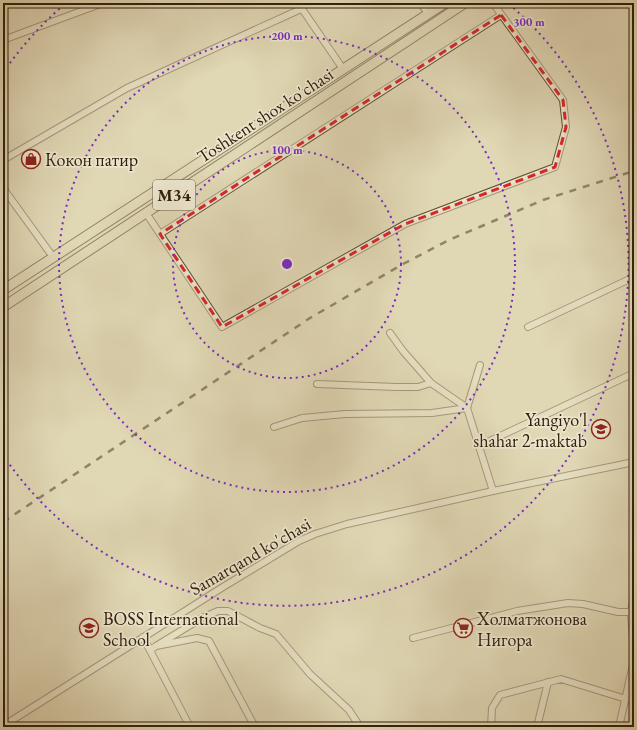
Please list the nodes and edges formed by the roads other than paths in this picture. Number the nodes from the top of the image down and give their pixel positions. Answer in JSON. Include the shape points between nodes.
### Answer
{"nodes":[{"id":1,"x":102,"y":3,"type":"edge"},
{"id":2,"x":298,"y":3,"type":"edge"},
{"id":3,"x":420,"y":3,"type":"edge"},
{"id":4,"x":446,"y":3,"type":"edge"},
{"id":5,"x":464,"y":3,"type":"edge"},
{"id":6,"x":493,"y":3,"type":"edge"},
{"id":7,"x":301,"y":9,"type":"junction"},
{"id":8,"x":428,"y":14,"type":"junction"},
{"id":9,"x":502,"y":15,"type":"junction"},
{"id":10,"x":3,"y":40,"type":"edge"},
{"id":11,"x":379,"y":46,"type":"junction"},
{"id":12,"x":386,"y":55,"type":"junction"},
{"id":13,"x":343,"y":69,"type":"junction"},
{"id":14,"x":3,"y":160,"type":"edge"},
{"id":15,"x":3,"y":188,"type":"edge"},
{"id":16,"x":146,"y":213,"type":"junction"},
{"id":17,"x":160,"y":234,"type":"junction"},
{"id":18,"x":53,"y":257,"type":"junction"},
{"id":19,"x":634,"y":277,"type":"edge"},
{"id":20,"x":3,"y":290,"type":"edge"},
{"id":21,"x":3,"y":307,"type":"edge"},
{"id":22,"x":528,"y":327,"type":"dead end"},
{"id":23,"x":390,"y":333,"type":"dead end"},
{"id":24,"x":480,"y":365,"type":"dead end"},
{"id":25,"x":634,"y":373,"type":"edge"},
{"id":26,"x":431,"y":383,"type":"junction"},
{"id":27,"x":317,"y":384,"type":"dead end"},
{"id":28,"x":468,"y":408,"type":"junction"},
{"id":29,"x":274,"y":427,"type":"dead end"},
{"id":30,"x":479,"y":446,"type":"junction"},
{"id":31,"x":634,"y":462,"type":"edge"},
{"id":32,"x":493,"y":491,"type":"junction"},
{"id":33,"x":634,"y":595,"type":"edge"},
{"id":34,"x":631,"y":612,"type":"junction"},
{"id":35,"x":143,"y":637,"type":"junction"},
{"id":36,"x":413,"y":638,"type":"dead end"},
{"id":37,"x":153,"y":648,"type":"junction"},
{"id":38,"x":634,"y":655,"type":"edge"},
{"id":39,"x":634,"y":660,"type":"edge"},
{"id":40,"x":548,"y":682,"type":"junction"},
{"id":41,"x":626,"y":699,"type":"junction"},
{"id":42,"x":12,"y":724,"type":"edge"},
{"id":43,"x":3,"y":726,"type":"edge"},
{"id":44,"x":190,"y":727,"type":"edge"},
{"id":45,"x":255,"y":727,"type":"edge"},
{"id":46,"x":360,"y":727,"type":"edge"},
{"id":47,"x":491,"y":727,"type":"edge"},
{"id":48,"x":537,"y":727,"type":"edge"},
{"id":49,"x":619,"y":727,"type":"edge"}],
"edges":[{"from":1,"to":10,"type":"street"},
{"from":2,"to":7,"type":"street"},
{"from":3,"to":8,"type":"street"},
{"from":4,"to":8,"type":"main road","name":"Toshkent shox ko'chasi","number":"M34"},
{"from":5,"to":12,"type":"main road","name":"Toshkent shox ko'chasi","number":"M34"},
{"from":6,"to":9,"type":"street"},
{"from":7,"to":13,"type":"street"},
{"from":7,"to":14,"type":"street","via":[[128,88]]},
{"from":8,"to":11,"type":"main road","name":"Toshkent shox ko'chasi","number":"M34"},
{"from":9,"to":17,"type":"street"},
{"from":9,"to":17,"type":"street","via":[[563,100],[566,127],[555,167],[405,224],[222,327]]},
{"from":11,"to":12,"type":"main road"},
{"from":11,"to":13,"type":"main road","name":"Toshkent shox ko'chasi","number":"M34"},
{"from":12,"to":16,"type":"main road","name":"Toshkent shox ko'chasi","number":"M34"},
{"from":13,"to":18,"type":"main road","name":"Toshkent shox ko'chasi","number":"M34"},
{"from":15,"to":18,"type":"street"},
{"from":16,"to":17,"type":"street"},
{"from":16,"to":21,"type":"main road","name":"Toshkent shox ko'chasi","number":"M34"},
{"from":18,"to":20,"type":"main road","name":"Toshkent shox ko'chasi","number":"M34"},
{"from":19,"to":22,"type":"street"},
{"from":23,"to":26,"type":"street"},
{"from":24,"to":28,"type":"street"},
{"from":25,"to":30,"type":"street"},
{"from":26,"to":27,"type":"street","via":[[418,387]]},
{"from":26,"to":28,"type":"street"},
{"from":28,"to":29,"type":"street","via":[[432,413],[345,414],[302,418]]},
{"from":28,"to":30,"type":"street"},
{"from":30,"to":32,"type":"street"},
{"from":31,"to":32,"type":"street","name":"Samarqand ko'chasi"},
{"from":32,"to":35,"type":"street","name":"Samarqand ko'chasi","via":[[347,524],[315,534],[270,558]]},
{"from":33,"to":34,"type":"street"},
{"from":34,"to":36,"type":"street","via":[[568,603],[517,611]]},
{"from":34,"to":38,"type":"street"},
{"from":35,"to":37,"type":"street"},
{"from":35,"to":42,"type":"street","name":"Samarqand ko'chasi"},
{"from":37,"to":44,"type":"street"},
{"from":37,"to":45,"type":"street","via":[[197,638],[209,641]]},
{"from":37,"to":46,"type":"street","via":[[202,618],[218,611],[228,611],[276,634],[310,674],[349,710]]},
{"from":39,"to":41,"type":"street"},
{"from":40,"to":41,"type":"street","via":[[561,679]]},
{"from":40,"to":47,"type":"street","via":[[500,695],[492,708]]},
{"from":40,"to":48,"type":"street"},
{"from":41,"to":49,"type":"street"},
{"from":42,"to":43,"type":"street","name":"Samarqand ko'chasi"}]}
